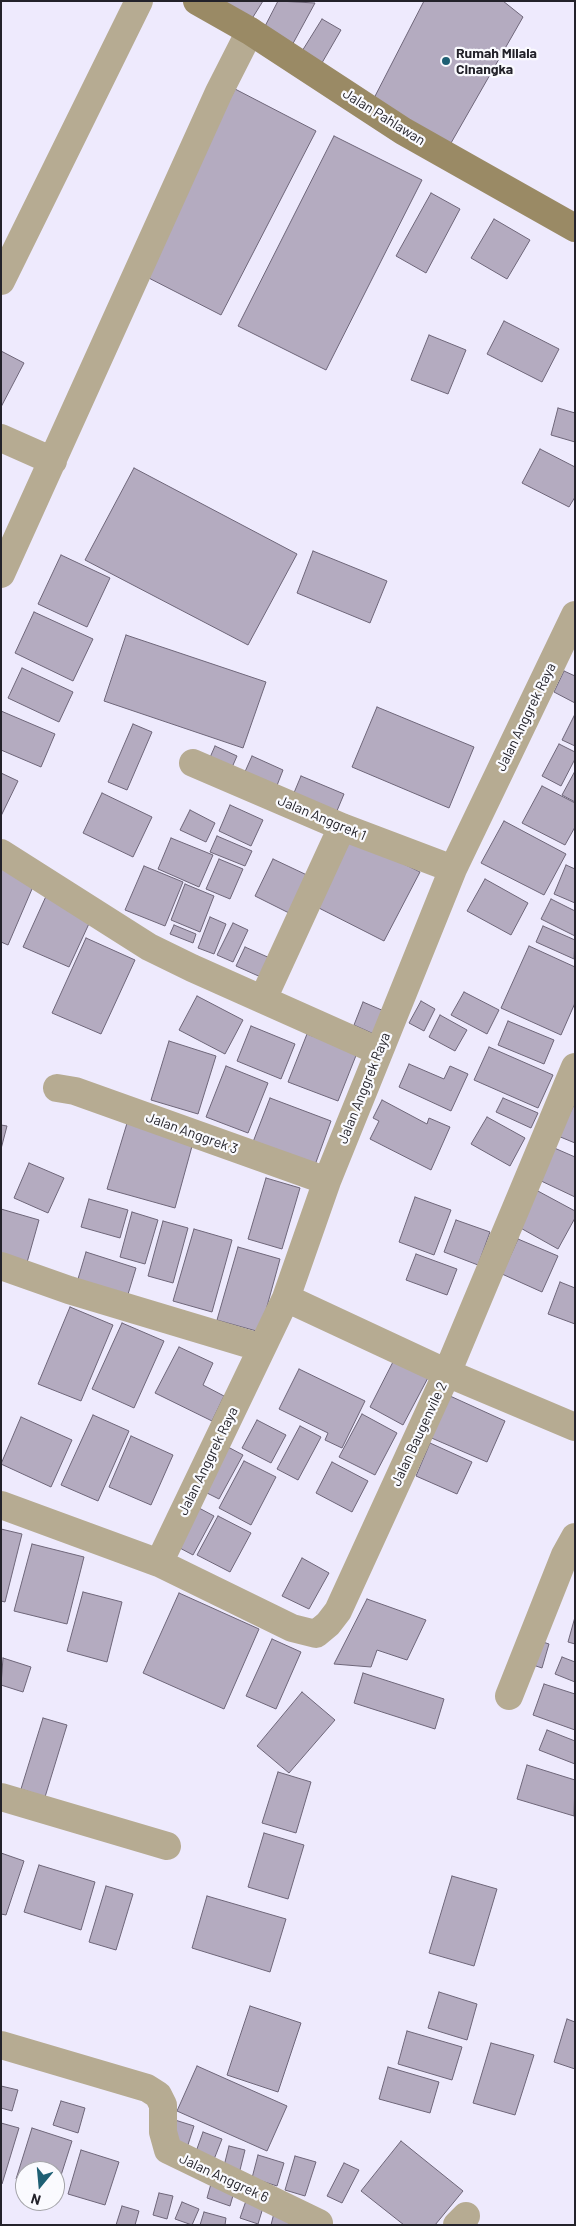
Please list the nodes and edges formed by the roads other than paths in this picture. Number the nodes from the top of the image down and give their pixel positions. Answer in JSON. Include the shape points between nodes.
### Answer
{"nodes":[{"id":1,"x":139,"y":1,"type":"edge"},
{"id":2,"x":197,"y":1,"type":"edge"},
{"id":3,"x":250,"y":31,"type":"junction"},
{"id":4,"x":575,"y":228,"type":"edge"},
{"id":5,"x":1,"y":281,"type":"edge"},
{"id":6,"x":1,"y":438,"type":"edge"},
{"id":7,"x":53,"y":462,"type":"junction"},
{"id":8,"x":1,"y":574,"type":"edge"},
{"id":9,"x":575,"y":615,"type":"edge"},
{"id":10,"x":193,"y":763,"type":"dead end"},
{"id":11,"x":342,"y":827,"type":"junction"},
{"id":12,"x":1,"y":853,"type":"edge"},
{"id":13,"x":453,"y":869,"type":"junction"},
{"id":14,"x":263,"y":999,"type":"junction"},
{"id":15,"x":378,"y":1051,"type":"junction"},
{"id":16,"x":575,"y":1068,"type":"edge"},
{"id":17,"x":57,"y":1088,"type":"dead end"},
{"id":18,"x":327,"y":1181,"type":"junction"},
{"id":19,"x":1,"y":1266,"type":"edge"},
{"id":20,"x":286,"y":1298,"type":"junction"},
{"id":21,"x":262,"y":1348,"type":"junction"},
{"id":22,"x":447,"y":1373,"type":"junction"},
{"id":23,"x":575,"y":1427,"type":"edge"},
{"id":24,"x":1,"y":1505,"type":"edge"},
{"id":25,"x":571,"y":1550,"type":"edge"},
{"id":26,"x":160,"y":1563,"type":"junction"},
{"id":27,"x":509,"y":1696,"type":"dead end"},
{"id":28,"x":1,"y":1796,"type":"edge"},
{"id":29,"x":167,"y":1846,"type":"dead end"},
{"id":30,"x":1,"y":2045,"type":"edge"},
{"id":31,"x":319,"y":2224,"type":"dead end"}],
"edges":[{"from":1,"to":5,"type":"street"},
{"from":2,"to":3,"type":"street","name":"Jalan Pahlawan"},
{"from":3,"to":4,"type":"street","name":"Jalan Pahlawan","via":[[403,131]]},
{"from":3,"to":7,"type":"street","via":[[219,92]]},
{"from":6,"to":7,"type":"street"},
{"from":7,"to":8,"type":"street"},
{"from":9,"to":13,"type":"street","name":"Jalan Anggrek Raya"},
{"from":10,"to":11,"type":"street","name":"Jalan Anggrek 1"},
{"from":11,"to":13,"type":"street","name":"Jalan Anggrek 1"},
{"from":11,"to":14,"type":"street"},
{"from":12,"to":14,"type":"street","via":[[149,947]]},
{"from":13,"to":15,"type":"street","name":"Jalan Anggrek Raya"},
{"from":14,"to":15,"type":"street"},
{"from":15,"to":18,"type":"street","name":"Jalan Anggrek Raya"},
{"from":16,"to":22,"type":"street","name":"Jalan Baugenvile 2"},
{"from":17,"to":18,"type":"street","name":"Jalan Anggrek 3","via":[[74,1091]]},
{"from":18,"to":20,"type":"street","name":"Jalan Anggrek Raya"},
{"from":19,"to":21,"type":"street","via":[[69,1290]]},
{"from":20,"to":21,"type":"street","name":"Jalan Anggrek Raya"},
{"from":20,"to":22,"type":"street"},
{"from":21,"to":26,"type":"street","name":"Jalan Anggrek Raya"},
{"from":22,"to":23,"type":"street"},
{"from":22,"to":26,"type":"street","name":"Jalan Baugenvile 2","via":[[338,1611],[316,1634],[292,1628]]},
{"from":24,"to":26,"type":"street"},
{"from":25,"to":27,"type":"street"},
{"from":28,"to":29,"type":"street"},
{"from":30,"to":31,"type":"street","name":"Jalan Anggrek 6","via":[[147,2088],[158,2095],[164,2105],[163,2132],[168,2150]]}]}
